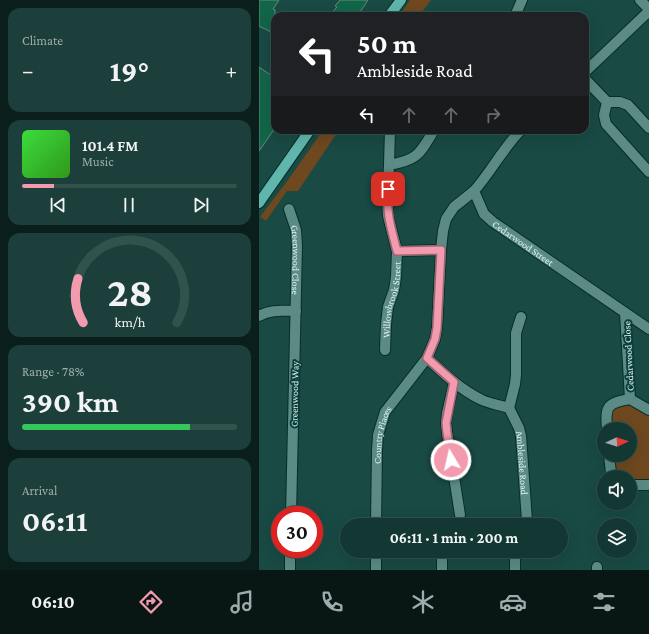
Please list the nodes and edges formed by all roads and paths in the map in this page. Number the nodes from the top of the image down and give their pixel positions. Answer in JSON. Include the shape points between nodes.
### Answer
{"nodes":[{"id":1,"x":401,"y":0,"type":"edge"},
{"id":2,"x":522,"y":0,"type":"edge"},
{"id":3,"x":640,"y":0,"type":"edge"},
{"id":4,"x":649,"y":10,"type":"edge"},
{"id":5,"x":392,"y":12,"type":"edge"},
{"id":6,"x":517,"y":12,"type":"edge"},
{"id":7,"x":589,"y":68,"type":"edge"},
{"id":8,"x":589,"y":83,"type":"edge"},
{"id":9,"x":607,"y":102,"type":"junction"},
{"id":10,"x":649,"y":128,"type":"edge"},
{"id":11,"x":307,"y":134,"type":"edge"},
{"id":12,"x":390,"y":134,"type":"edge"},
{"id":13,"x":432,"y":134,"type":"edge"},
{"id":14,"x":517,"y":134,"type":"edge"},
{"id":15,"x":389,"y":165,"type":"junction"},
{"id":16,"x":649,"y":172,"type":"edge"},
{"id":17,"x":474,"y":191,"type":"junction"},
{"id":18,"x":259,"y":203,"type":"edge"},
{"id":19,"x":289,"y":209,"type":"dead end"},
{"id":20,"x":441,"y":250,"type":"junction"},
{"id":21,"x":397,"y":251,"type":"junction"},
{"id":22,"x":295,"y":311,"type":"junction"},
{"id":23,"x":625,"y":313,"type":"junction"},
{"id":24,"x":259,"y":316,"type":"edge"},
{"id":25,"x":521,"y":317,"type":"dead end"},
{"id":26,"x":649,"y":329,"type":"edge"},
{"id":27,"x":385,"y":350,"type":"dead end"},
{"id":28,"x":427,"y":358,"type":"junction"},
{"id":29,"x":454,"y":382,"type":"junction"},
{"id":30,"x":630,"y":399,"type":"junction"},
{"id":31,"x":509,"y":408,"type":"junction"},
{"id":32,"x":649,"y":410,"type":"edge"},
{"id":33,"x":606,"y":422,"type":"edge"},
{"id":34,"x":637,"y":485,"type":"edge"},
{"id":35,"x":649,"y":485,"type":"edge"},
{"id":36,"x":291,"y":506,"type":"edge"},
{"id":37,"x":460,"y":515,"type":"dead end"},
{"id":38,"x":376,"y":518,"type":"edge"},
{"id":39,"x":527,"y":518,"type":"edge"},
{"id":40,"x":290,"y":558,"type":"edge"},
{"id":41,"x":375,"y":558,"type":"edge"},
{"id":42,"x":442,"y":558,"type":"edge"},
{"id":43,"x":515,"y":558,"type":"dead end"},
{"id":44,"x":290,"y":570,"type":"edge"},
{"id":45,"x":376,"y":570,"type":"edge"},
{"id":46,"x":442,"y":570,"type":"edge"},
{"id":47,"x":515,"y":570,"type":"edge"}],
"edges":[{"from":1,"to":5,"type":"main road"},
{"from":2,"to":6,"type":"street"},
{"from":3,"to":4,"type":"street"},
{"from":4,"to":7,"type":"street"},
{"from":8,"to":9,"type":"street"},
{"from":9,"to":10,"type":"street","via":[[628,105]]},
{"from":9,"to":16,"type":"street","via":[[604,115],[606,124]]},
{"from":11,"to":18,"type":"main road"},
{"from":12,"to":15,"type":"street","name":"Willowbrook Street"},
{"from":13,"to":15,"type":"street","via":[[417,155],[404,162]]},
{"from":14,"to":17,"type":"street"},
{"from":15,"to":21,"type":"street","name":"Willowbrook Street","via":[[388,216]]},
{"from":17,"to":20,"type":"street","name":"Country Places","via":[[454,206],[445,219]]},
{"from":17,"to":23,"type":"street","name":"Cedarwood Street","via":[[484,214],[493,222]]},
{"from":19,"to":22,"type":"street","name":"Greenwood Close","via":[[296,230],[297,246]]},
{"from":20,"to":21,"type":"street"},
{"from":20,"to":28,"type":"street","name":"Country Places","via":[[437,328]]},
{"from":21,"to":27,"type":"street","name":"Willowbrook Street","via":[[394,290],[388,307]]},
{"from":22,"to":24,"type":"street","via":[[274,311]]},
{"from":22,"to":36,"type":"street","name":"Greenwood Way"},
{"from":23,"to":26,"type":"street","name":"Cedarwood Street"},
{"from":23,"to":30,"type":"street","name":"Cedarwood Close"},
{"from":25,"to":31,"type":"street","via":[[516,333],[516,379]]},
{"from":28,"to":29,"type":"street"},
{"from":28,"to":38,"type":"street","name":"Country Places","via":[[385,412],[378,435]]},
{"from":29,"to":31,"type":"street","via":[[483,400]]},
{"from":29,"to":37,"type":"street","via":[[446,423]]},
{"from":30,"to":32,"type":"street","name":"Cedarwood Close"},
{"from":30,"to":33,"type":"street","name":"Cedarwood Close","via":[[611,404],[607,409]]},
{"from":31,"to":39,"type":"street","name":"Ambleside Road","via":[[521,436]]},
{"from":34,"to":35,"type":"street"},
{"from":40,"to":44,"type":"street"},
{"from":41,"to":45,"type":"street"},
{"from":42,"to":46,"type":"street"},
{"from":43,"to":47,"type":"street"}]}
